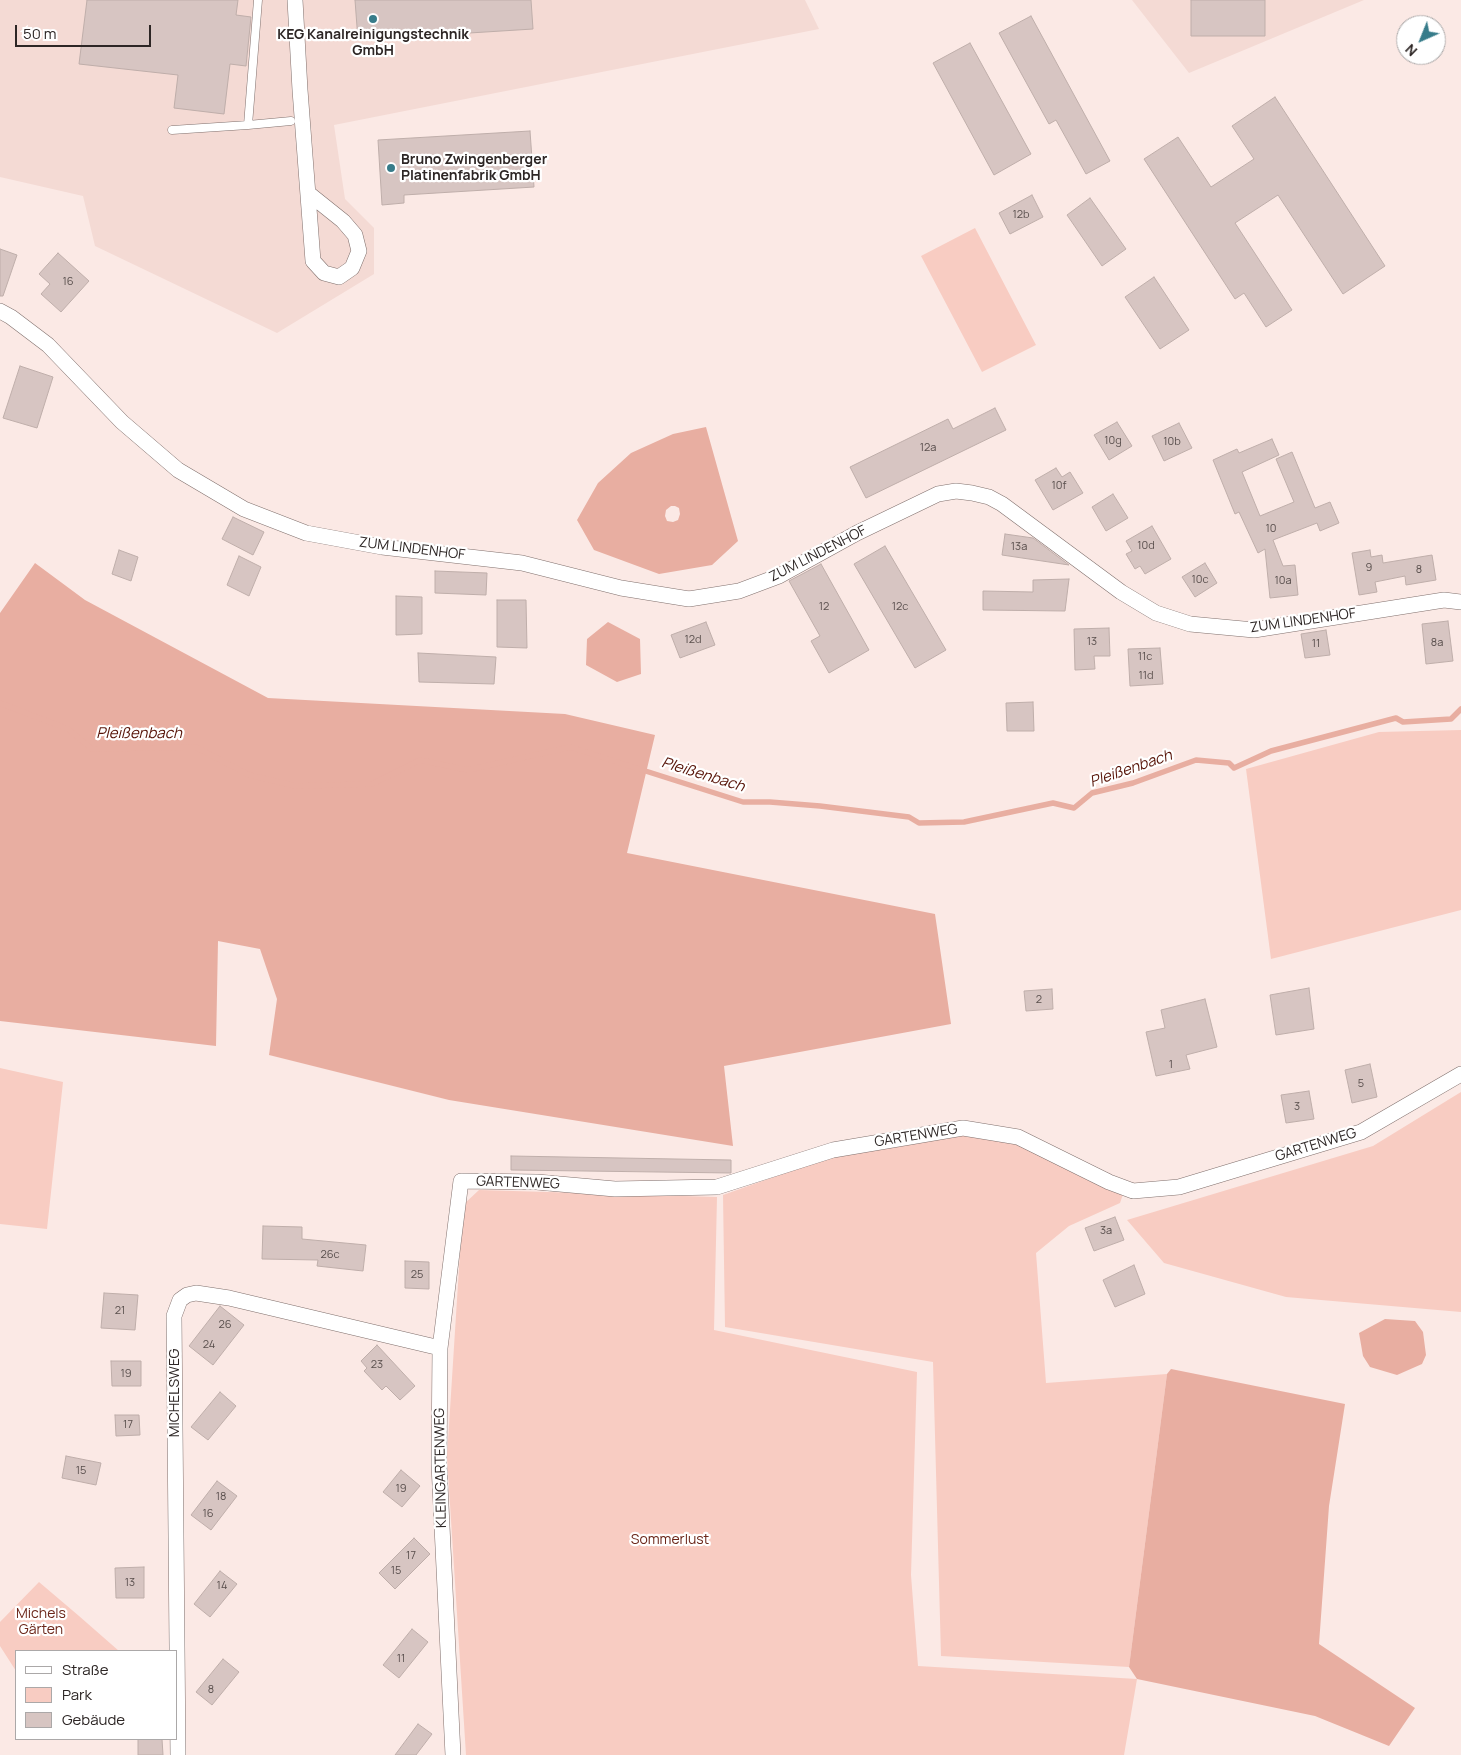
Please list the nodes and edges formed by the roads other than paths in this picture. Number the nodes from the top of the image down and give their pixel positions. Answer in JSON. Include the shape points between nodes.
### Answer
{"nodes":[{"id":1,"x":258,"y":0,"type":"edge"},
{"id":2,"x":295,"y":0,"type":"edge"},
{"id":3,"x":297,"y":121,"type":"junction"},
{"id":4,"x":248,"y":124,"type":"junction"},
{"id":5,"x":172,"y":130,"type":"dead end"},
{"id":6,"x":308,"y":193,"type":"junction"},
{"id":7,"x":0,"y":311,"type":"edge"},
{"id":8,"x":1461,"y":602,"type":"edge"},
{"id":9,"x":1461,"y":1074,"type":"edge"},
{"id":10,"x":461,"y":1181,"type":"joint"},
{"id":11,"x":440,"y":1348,"type":"junction"},
{"id":12,"x":177,"y":1650,"type":"edge"},
{"id":13,"x":178,"y":1740,"type":"edge"},
{"id":14,"x":178,"y":1755,"type":"edge"},
{"id":15,"x":453,"y":1755,"type":"edge"}],
"edges":[{"from":1,"to":4,"type":"lane"},
{"from":2,"to":3,"type":"street"},
{"from":3,"to":4,"type":"lane"},
{"from":3,"to":6,"type":"street"},
{"from":4,"to":5,"type":"lane"},
{"from":6,"to":6,"type":"street","via":[[313,261],[324,273],[339,277],[352,268],[359,251],[355,235]]},
{"from":7,"to":8,"type":"street","name":"ZUM LINDENHOF","via":[[48,345],[122,422],[178,470],[244,509],[306,534],[382,547],[522,563],[622,588],[689,599],[740,591],[779,576],[929,498],[956,491],[972,492],[1002,504],[1121,592],[1156,613],[1190,624],[1254,630],[1444,600]]},
{"from":9,"to":10,"type":"street","name":"GARTENWEG","via":[[1361,1132],[1179,1188],[1133,1191],[1018,1137],[963,1128],[833,1150],[717,1187],[615,1189],[537,1182]]},
{"from":10,"to":11,"type":"street","name":"KLEINGARTENWEG"},
{"from":11,"to":12,"type":"street","name":"MICHELSWEG","via":[[230,1298],[196,1293],[180,1300],[174,1316]]},
{"from":11,"to":15,"type":"street","name":"KLEINGARTENWEG","via":[[439,1464]]},
{"from":13,"to":14,"type":"street","name":"MICHELSWEG"}]}
